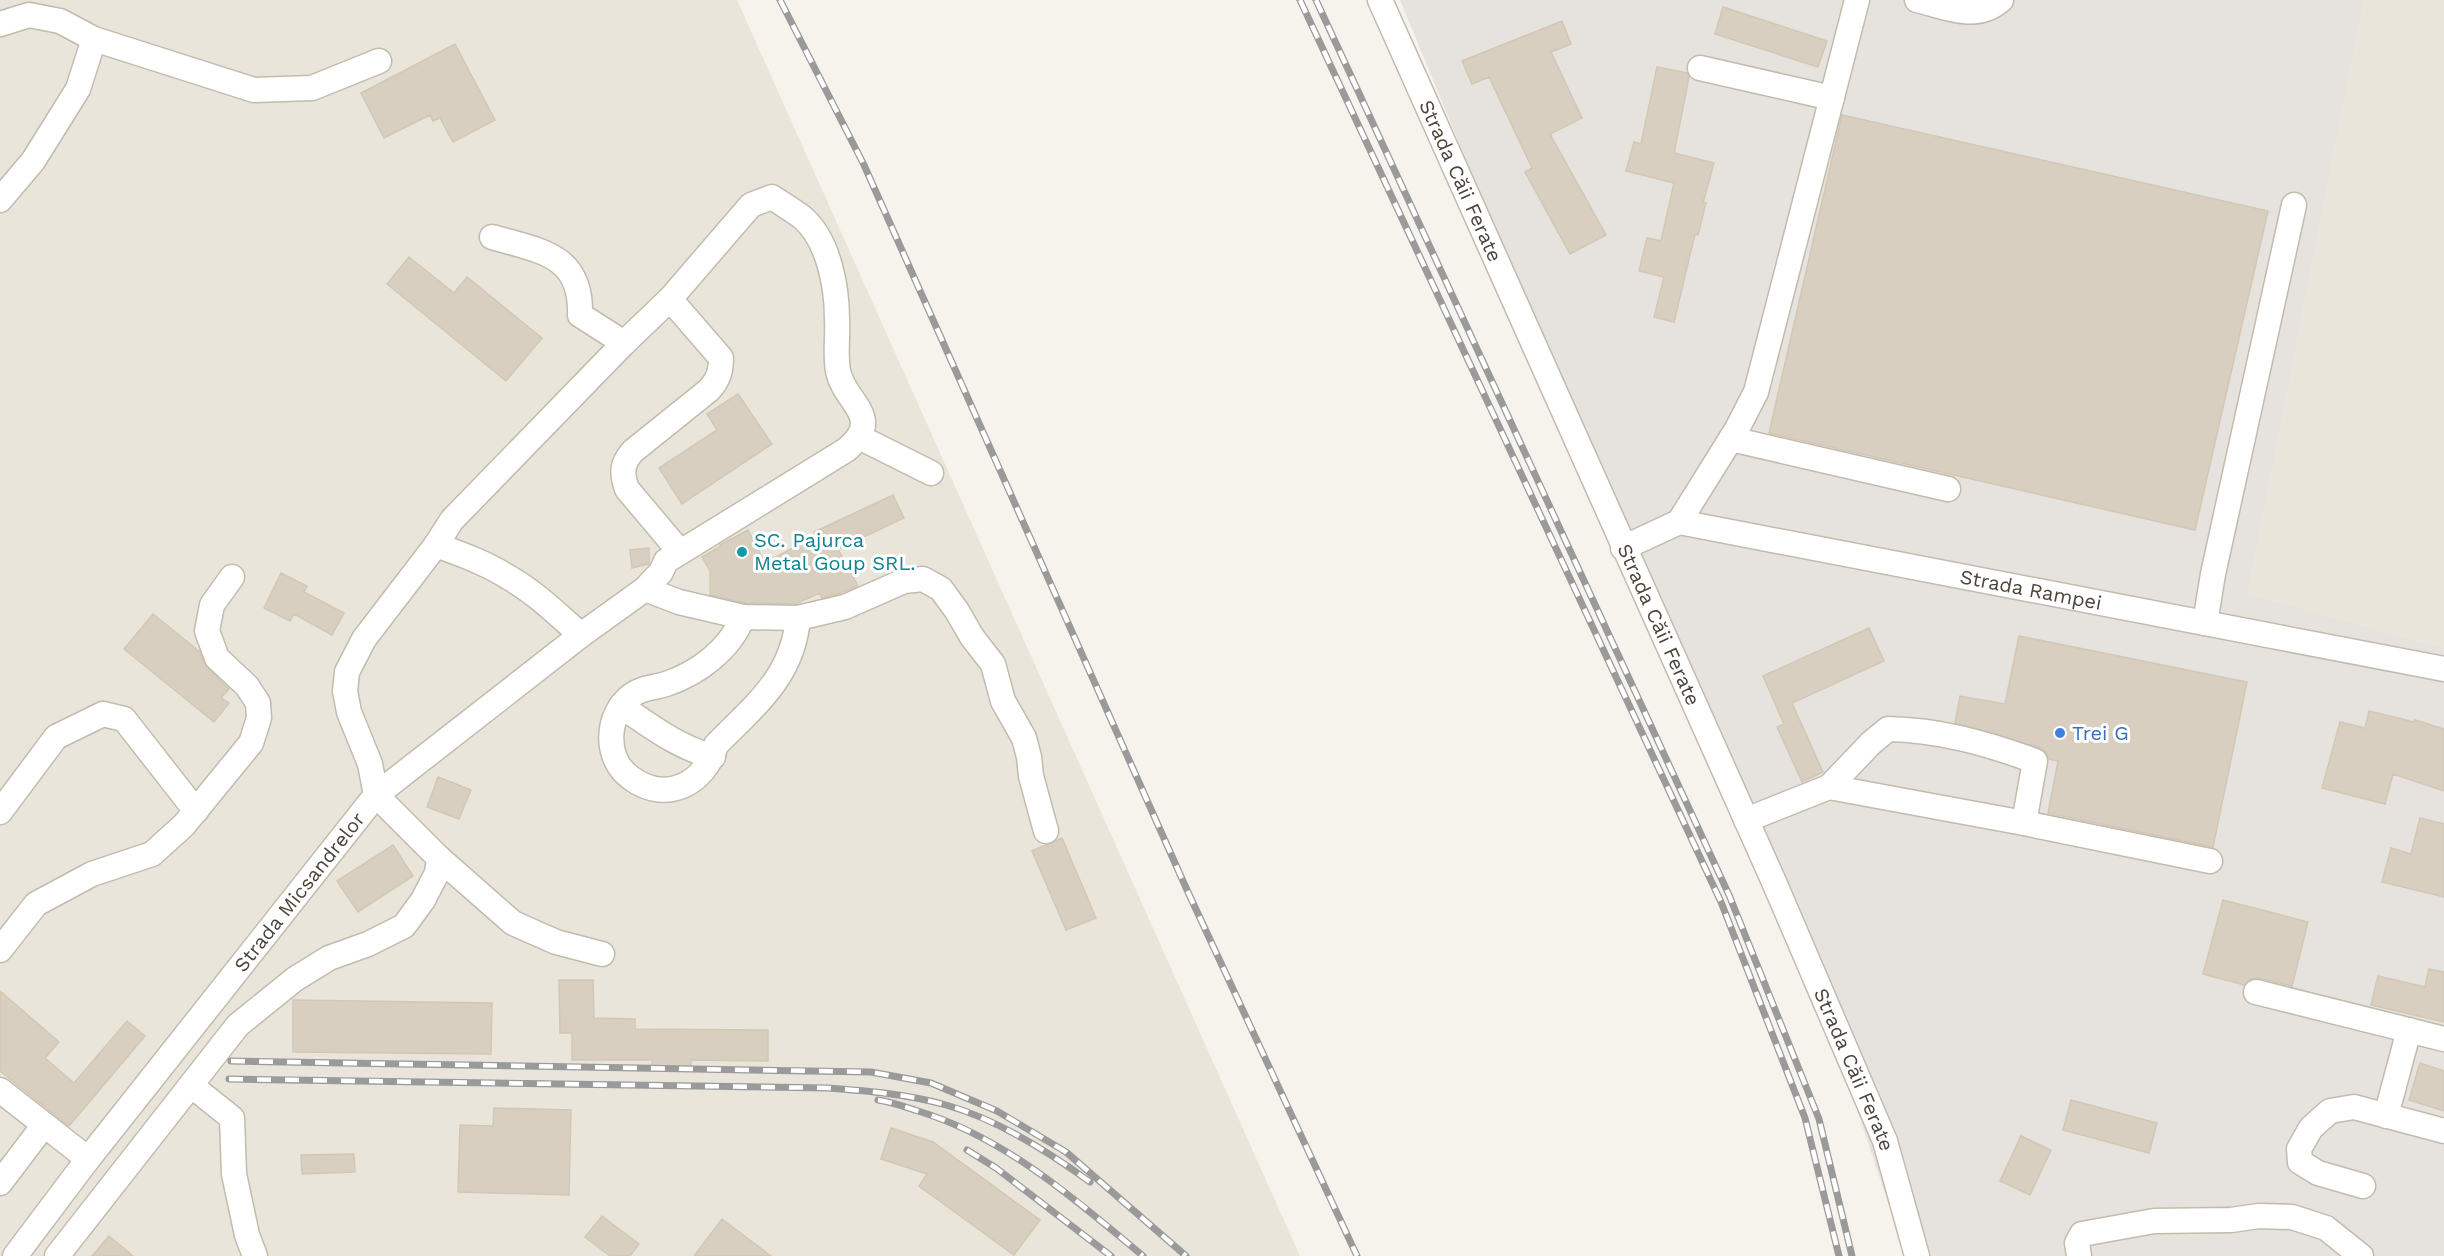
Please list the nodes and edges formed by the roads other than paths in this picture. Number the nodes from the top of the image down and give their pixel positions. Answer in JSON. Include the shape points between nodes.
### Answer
{"nodes":[{"id":1,"x":1380,"y":0,"type":"edge"},
{"id":2,"x":1857,"y":0,"type":"edge"},
{"id":3,"x":1917,"y":0,"type":"edge"},
{"id":4,"x":2001,"y":0,"type":"edge"},
{"id":5,"x":0,"y":24,"type":"edge"},
{"id":6,"x":94,"y":39,"type":"junction"},
{"id":7,"x":379,"y":62,"type":"dead end"},
{"id":8,"x":1700,"y":68,"type":"dead end"},
{"id":9,"x":1832,"y":98,"type":"junction"},
{"id":10,"x":0,"y":200,"type":"edge"},
{"id":11,"x":2294,"y":205,"type":"dead end"},
{"id":12,"x":492,"y":237,"type":"dead end"},
{"id":13,"x":670,"y":299,"type":"junction"},
{"id":14,"x":624,"y":343,"type":"junction"},
{"id":15,"x":859,"y":437,"type":"junction"},
{"id":16,"x":1731,"y":439,"type":"junction"},
{"id":17,"x":931,"y":473,"type":"dead end"},
{"id":18,"x":1947,"y":489,"type":"dead end"},
{"id":19,"x":1679,"y":522,"type":"junction"},
{"id":20,"x":436,"y":545,"type":"junction"},
{"id":21,"x":1623,"y":548,"type":"junction"},
{"id":22,"x":680,"y":552,"type":"junction"},
{"id":23,"x":232,"y":577,"type":"dead end"},
{"id":24,"x":645,"y":589,"type":"junction"},
{"id":25,"x":743,"y":617,"type":"junction"},
{"id":26,"x":798,"y":618,"type":"junction"},
{"id":27,"x":2205,"y":623,"type":"junction"},
{"id":28,"x":581,"y":634,"type":"junction"},
{"id":29,"x":2444,"y":669,"type":"edge"},
{"id":30,"x":621,"y":706,"type":"junction"},
{"id":31,"x":712,"y":757,"type":"junction"},
{"id":32,"x":1829,"y":788,"type":"junction"},
{"id":33,"x":376,"y":795,"type":"junction"},
{"id":34,"x":196,"y":811,"type":"junction"},
{"id":35,"x":0,"y":812,"type":"edge"},
{"id":36,"x":1746,"y":820,"type":"junction"},
{"id":37,"x":2024,"y":823,"type":"junction"},
{"id":38,"x":1046,"y":831,"type":"dead end"},
{"id":39,"x":439,"y":858,"type":"junction"},
{"id":40,"x":2210,"y":861,"type":"dead end"},
{"id":41,"x":0,"y":950,"type":"edge"},
{"id":42,"x":602,"y":954,"type":"dead end"},
{"id":43,"x":2256,"y":992,"type":"dead end"},
{"id":44,"x":2409,"y":1030,"type":"junction"},
{"id":45,"x":2444,"y":1039,"type":"edge"},
{"id":46,"x":192,"y":1086,"type":"junction"},
{"id":47,"x":0,"y":1090,"type":"edge"},
{"id":48,"x":2386,"y":1116,"type":"junction"},
{"id":49,"x":44,"y":1125,"type":"junction"},
{"id":50,"x":2444,"y":1131,"type":"edge"},
{"id":51,"x":88,"y":1159,"type":"junction"},
{"id":52,"x":0,"y":1184,"type":"edge"},
{"id":53,"x":2363,"y":1186,"type":"dead end"},
{"id":54,"x":15,"y":1256,"type":"edge"},
{"id":55,"x":57,"y":1256,"type":"edge"},
{"id":56,"x":255,"y":1256,"type":"edge"},
{"id":57,"x":1917,"y":1256,"type":"edge"},
{"id":58,"x":2079,"y":1256,"type":"edge"},
{"id":59,"x":2361,"y":1256,"type":"edge"}],
"edges":[{"from":1,"to":21,"type":"street","name":"Strada Căii Ferate"},
{"from":2,"to":9,"type":"street"},
{"from":3,"to":4,"type":"street","via":[[1972,14],[1988,10]]},
{"from":5,"to":6,"type":"street","via":[[29,15],[60,21]]},
{"from":6,"to":7,"type":"street","via":[[254,90],[312,88]]},
{"from":6,"to":10,"type":"street","via":[[78,89],[33,161]]},
{"from":8,"to":9,"type":"street"},
{"from":9,"to":16,"type":"street","via":[[1756,392]]},
{"from":11,"to":27,"type":"street"},
{"from":12,"to":14,"type":"street","via":[[558,258],[578,284],[580,315]]},
{"from":13,"to":14,"type":"street"},
{"from":13,"to":15,"type":"street","via":[[751,205],[772,197],[805,219],[830,266],[837,303],[838,375],[861,411],[863,425]]},
{"from":13,"to":22,"type":"street","via":[[721,358],[721,372],[708,390],[633,451],[625,460],[623,478],[627,489]]},
{"from":14,"to":20,"type":"street","via":[[452,520]]},
{"from":15,"to":17,"type":"street"},
{"from":15,"to":22,"type":"street","name":"Strada Micsandrelor","via":[[846,450]]},
{"from":16,"to":18,"type":"street"},
{"from":16,"to":19,"type":"street"},
{"from":19,"to":21,"type":"street"},
{"from":19,"to":27,"type":"street","name":"Strada Rampei"},
{"from":20,"to":28,"type":"street","via":[[509,577]]},
{"from":20,"to":33,"type":"street","via":[[364,639],[347,672],[349,712],[370,764]]},
{"from":21,"to":36,"type":"street","name":"Strada Căii Ferate"},
{"from":22,"to":24,"type":"street","name":"Strada Micsandrelor","via":[[666,561]]},
{"from":23,"to":34,"type":"street","via":[[212,605],[207,631],[217,658],[253,694],[259,718],[251,743]]},
{"from":24,"to":25,"type":"street","via":[[679,602]]},
{"from":24,"to":28,"type":"street","name":"Strada Micsandrelor"},
{"from":25,"to":26,"type":"street"},
{"from":25,"to":30,"type":"street","via":[[726,646],[706,662],[665,684],[640,690]]},
{"from":26,"to":31,"type":"street","via":[[789,661],[776,683],[716,745]]},
{"from":26,"to":38,"type":"street","via":[[845,607],[904,581],[922,579],[941,589],[993,664],[1002,701],[1023,738]]},
{"from":27,"to":29,"type":"street","name":"Strada Rampei"},
{"from":28,"to":33,"type":"street","name":"Strada Micsandrelor"},
{"from":30,"to":31,"type":"street","via":[[687,749]]},
{"from":30,"to":31,"type":"street","via":[[611,742],[619,766],[638,783],[662,790],[687,784],[698,777]]},
{"from":32,"to":36,"type":"street"},
{"from":32,"to":37,"type":"street"},
{"from":32,"to":37,"type":"street","via":[[1888,729],[1921,730],[1977,741],[2035,761]]},
{"from":33,"to":39,"type":"street"},
{"from":33,"to":51,"type":"street","name":"Strada Micsandrelor"},
{"from":34,"to":35,"type":"street","via":[[124,718],[103,714],[56,737]]},
{"from":34,"to":41,"type":"street","via":[[152,854],[92,874],[36,904]]},
{"from":36,"to":57,"type":"street","name":"Strada Căii Ferate","via":[[1885,1141]]},
{"from":37,"to":40,"type":"street"},
{"from":39,"to":42,"type":"street","via":[[513,923],[556,942]]},
{"from":39,"to":46,"type":"street","via":[[437,873],[404,926],[330,958],[295,979],[238,1025]]},
{"from":43,"to":44,"type":"street"},
{"from":44,"to":45,"type":"street"},
{"from":44,"to":48,"type":"street"},
{"from":46,"to":55,"type":"street"},
{"from":46,"to":56,"type":"street","via":[[232,1118],[234,1174]]},
{"from":47,"to":49,"type":"street"},
{"from":48,"to":50,"type":"street"},
{"from":48,"to":53,"type":"street","via":[[2354,1107],[2330,1111],[2311,1128],[2299,1149],[2300,1162],[2318,1173]]},
{"from":49,"to":51,"type":"street"},
{"from":49,"to":52,"type":"street"},
{"from":51,"to":54,"type":"street","name":"Strada Micsandrelor"},
{"from":58,"to":59,"type":"street","via":[[2077,1243],[2082,1234],[2154,1221],[2259,1216],[2292,1217],[2326,1228]]}]}
